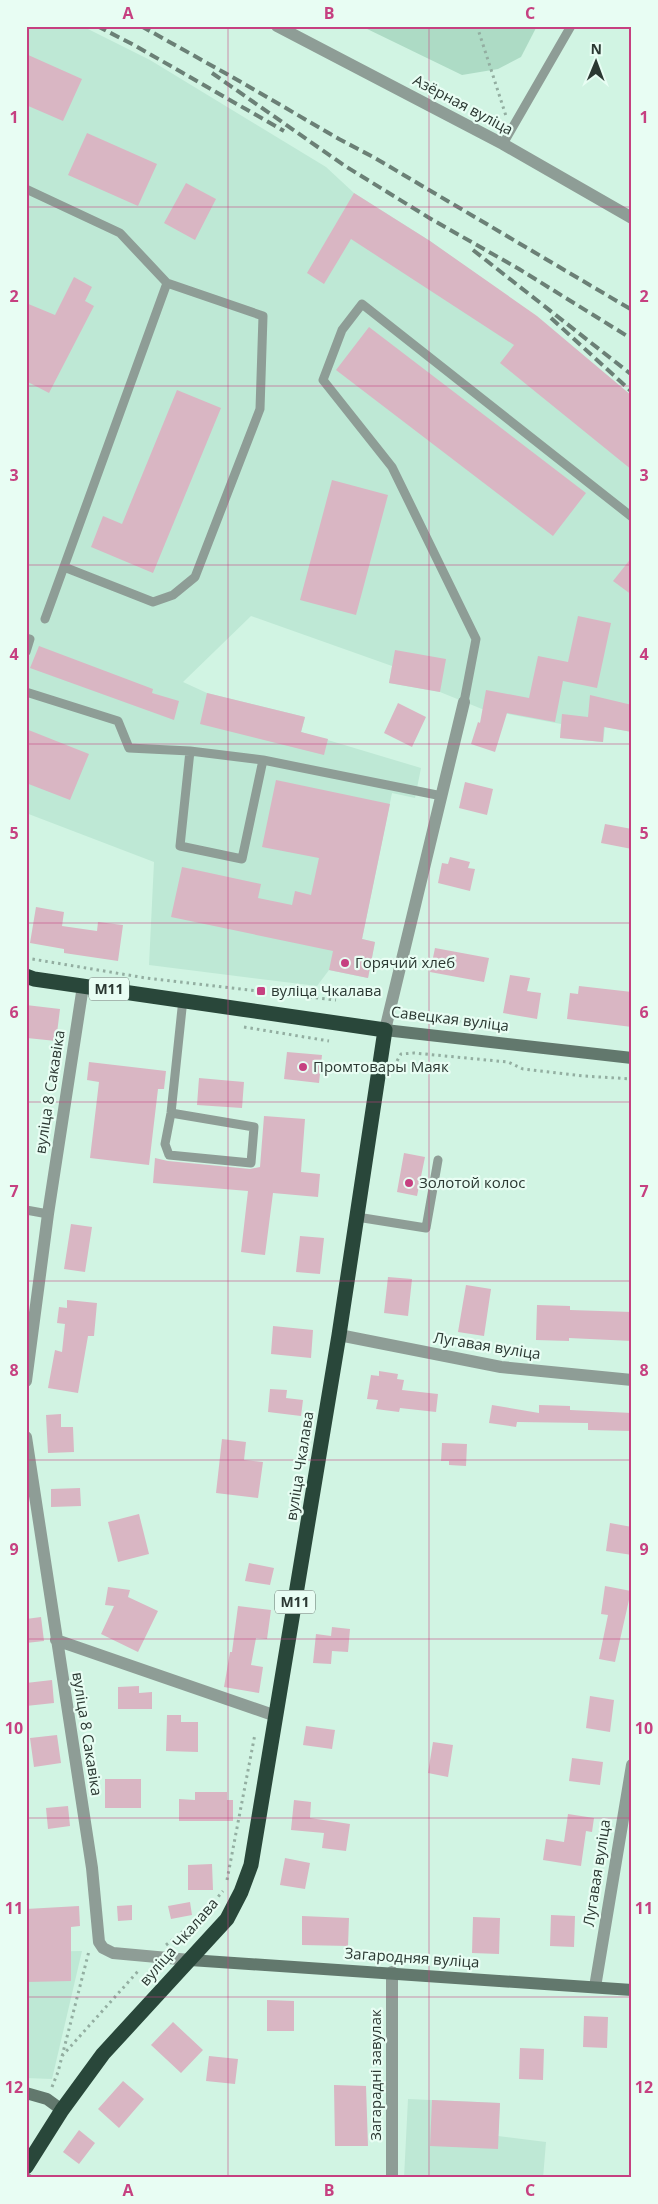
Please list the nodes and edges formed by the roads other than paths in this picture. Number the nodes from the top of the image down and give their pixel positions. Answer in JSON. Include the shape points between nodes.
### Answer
{"nodes":[{"id":1,"x":277,"y":26,"type":"edge"},
{"id":2,"x":571,"y":26,"type":"edge"},
{"id":3,"x":294,"y":30,"type":"edge"},
{"id":4,"x":503,"y":144,"type":"junction"},
{"id":5,"x":26,"y":189,"type":"edge"},
{"id":6,"x":632,"y":218,"type":"edge"},
{"id":7,"x":167,"y":284,"type":"junction"},
{"id":8,"x":632,"y":517,"type":"edge"},
{"id":9,"x":64,"y":567,"type":"junction"},
{"id":10,"x":45,"y":619,"type":"dead end"},
{"id":11,"x":26,"y":638,"type":"edge"},
{"id":12,"x":26,"y":652,"type":"edge"},
{"id":13,"x":26,"y":692,"type":"edge"},
{"id":14,"x":464,"y":702,"type":"joint"},
{"id":15,"x":190,"y":751,"type":"junction"},
{"id":16,"x":263,"y":760,"type":"junction"},
{"id":17,"x":442,"y":796,"type":"junction"},
{"id":18,"x":29,"y":978,"type":"edge"},
{"id":19,"x":83,"y":986,"type":"junction"},
{"id":20,"x":183,"y":999,"type":"junction"},
{"id":21,"x":385,"y":1030,"type":"junction"},
{"id":22,"x":632,"y":1058,"type":"edge"},
{"id":23,"x":171,"y":1114,"type":"junction"},
{"id":24,"x":438,"y":1160,"type":"dead end"},
{"id":25,"x":26,"y":1210,"type":"edge"},
{"id":26,"x":48,"y":1214,"type":"junction"},
{"id":27,"x":357,"y":1217,"type":"junction"},
{"id":28,"x":339,"y":1335,"type":"junction"},
{"id":29,"x":632,"y":1380,"type":"edge"},
{"id":30,"x":26,"y":1381,"type":"edge"},
{"id":31,"x":26,"y":1437,"type":"edge"},
{"id":32,"x":56,"y":1640,"type":"junction"},
{"id":33,"x":276,"y":1716,"type":"junction"},
{"id":34,"x":632,"y":1765,"type":"edge"},
{"id":35,"x":190,"y":1960,"type":"junction"},
{"id":36,"x":392,"y":1972,"type":"junction"},
{"id":37,"x":595,"y":1987,"type":"junction"},
{"id":38,"x":632,"y":1990,"type":"edge"},
{"id":39,"x":26,"y":2092,"type":"edge"},
{"id":40,"x":62,"y":2110,"type":"junction"},
{"id":41,"x":26,"y":2167,"type":"edge"},
{"id":42,"x":392,"y":2178,"type":"edge"}],
"edges":[{"from":1,"to":3,"type":"street","name":"Азёрная вуліца"},
{"from":2,"to":4,"type":"lane"},
{"from":3,"to":4,"type":"street","name":"Азёрная вуліца"},
{"from":4,"to":6,"type":"street","name":"Азёрная вуліца"},
{"from":5,"to":7,"type":"lane","via":[[120,233]]},
{"from":7,"to":9,"type":"lane"},
{"from":7,"to":9,"type":"lane","via":[[263,316],[260,409],[195,577],[173,595],[153,602]]},
{"from":8,"to":14,"type":"lane","via":[[362,304],[342,330],[323,380],[392,467],[476,639]]},
{"from":9,"to":10,"type":"lane"},
{"from":11,"to":12,"type":"lane","via":[[30,639]]},
{"from":13,"to":15,"type":"lane","via":[[118,721],[129,748]]},
{"from":14,"to":17,"type":"street","name":"вуліца Чкалава"},
{"from":15,"to":16,"type":"lane"},
{"from":15,"to":16,"type":"lane","via":[[180,846],[242,859]]},
{"from":16,"to":17,"type":"lane"},
{"from":17,"to":21,"type":"street","name":"вуліца Чкалава"},
{"from":18,"to":19,"type":"highway","name":"Савецкая вуліца","number":"М11"},
{"from":19,"to":20,"type":"highway","name":"Савецкая вуліца","number":"М11"},
{"from":19,"to":26,"type":"street","name":"вуліца 8 Сакавіка"},
{"from":20,"to":21,"type":"highway","name":"Савецкая вуліца","number":"М11"},
{"from":20,"to":23,"type":"lane"},
{"from":21,"to":22,"type":"street","name":"Савецкая вуліца"},
{"from":21,"to":27,"type":"highway","name":"вуліца Чкалава","number":"М11"},
{"from":23,"to":23,"type":"lane","via":[[165,1144],[169,1155],[251,1163],[254,1127]]},
{"from":24,"to":27,"type":"lane","via":[[426,1228]]},
{"from":25,"to":26,"type":"lane"},
{"from":26,"to":30,"type":"street","name":"вуліца 8 Сакавіка"},
{"from":27,"to":28,"type":"highway","name":"вуліца Чкалава","number":"М11"},
{"from":28,"to":29,"type":"street","name":"Лугавая вуліца","via":[[501,1367]]},
{"from":28,"to":33,"type":"highway","name":"вуліца Чкалава","number":"М11"},
{"from":31,"to":32,"type":"street","name":"вуліца 8 Сакавіка"},
{"from":32,"to":33,"type":"street"},
{"from":32,"to":35,"type":"street","name":"вуліца 8 Сакавіка","via":[[92,1868],[98,1942],[113,1953]]},
{"from":33,"to":35,"type":"highway","name":"вуліца Чкалава","number":"М11","via":[[251,1865],[226,1919]]},
{"from":34,"to":37,"type":"street","name":"Лугавая вуліца"},
{"from":35,"to":36,"type":"street","name":"Загародняя вуліца"},
{"from":35,"to":40,"type":"highway","name":"вуліца Чкалава","number":"М11","via":[[102,2054]]},
{"from":36,"to":37,"type":"street","name":"Загародняя вуліца"},
{"from":36,"to":42,"type":"street","name":"Загарадні завулак"},
{"from":37,"to":38,"type":"street","name":"Загародняя вуліца"},
{"from":39,"to":40,"type":"street"},
{"from":40,"to":41,"type":"highway","name":"вуліца Чкалава","number":"М11"}]}
